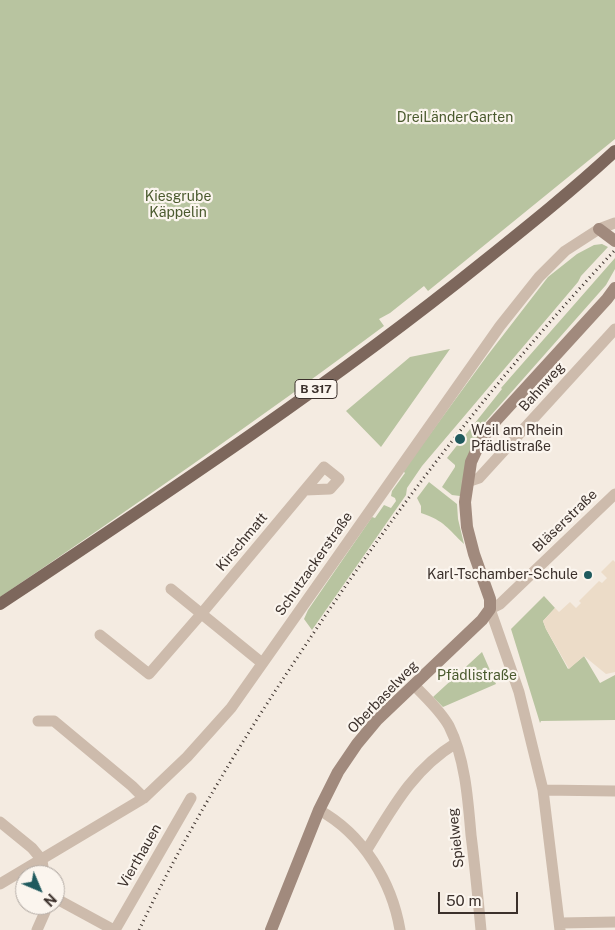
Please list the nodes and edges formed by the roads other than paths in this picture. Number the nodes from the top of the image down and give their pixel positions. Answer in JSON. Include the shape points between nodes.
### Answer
{"nodes":[{"id":1,"x":615,"y":151,"type":"edge"},
{"id":2,"x":615,"y":223,"type":"edge"},
{"id":3,"x":599,"y":229,"type":"junction"},
{"id":4,"x":615,"y":241,"type":"edge"},
{"id":5,"x":615,"y":288,"type":"edge"},
{"id":6,"x":615,"y":329,"type":"edge"},
{"id":7,"x":467,"y":482,"type":"junction"},
{"id":8,"x":305,"y":490,"type":"dead end"},
{"id":9,"x":615,"y":494,"type":"edge"},
{"id":10,"x":171,"y":589,"type":"dead end"},
{"id":11,"x":0,"y":604,"type":"edge"},
{"id":12,"x":490,"y":609,"type":"junction"},
{"id":13,"x":202,"y":613,"type":"junction"},
{"id":14,"x":100,"y":635,"type":"dead end"},
{"id":15,"x":262,"y":663,"type":"junction"},
{"id":16,"x":414,"y":685,"type":"junction"},
{"id":17,"x":38,"y":721,"type":"dead end"},
{"id":18,"x":456,"y":743,"type":"junction"},
{"id":19,"x":543,"y":790,"type":"junction"},
{"id":20,"x":615,"y":791,"type":"edge"},
{"id":21,"x":144,"y":798,"type":"junction"},
{"id":22,"x":191,"y":798,"type":"dead end"},
{"id":23,"x":319,"y":810,"type":"junction"},
{"id":24,"x":0,"y":822,"type":"edge"},
{"id":25,"x":366,"y":852,"type":"junction"},
{"id":26,"x":42,"y":860,"type":"junction"},
{"id":27,"x":43,"y":865,"type":"edge"},
{"id":28,"x":0,"y":884,"type":"edge"},
{"id":29,"x":65,"y":903,"type":"edge"},
{"id":30,"x":44,"y":915,"type":"edge"},
{"id":31,"x":615,"y":922,"type":"edge"},
{"id":32,"x":560,"y":926,"type":"edge"},
{"id":33,"x":37,"y":930,"type":"edge"},
{"id":34,"x":114,"y":930,"type":"edge"},
{"id":35,"x":272,"y":930,"type":"edge"},
{"id":36,"x":400,"y":930,"type":"edge"},
{"id":37,"x":481,"y":930,"type":"edge"}],
"edges":[{"from":1,"to":11,"type":"main road","number":"B 317","via":[[519,233],[369,350],[222,455]]},
{"from":2,"to":3,"type":"street","name":"Schutzackerstraße"},
{"from":3,"to":4,"type":"street"},
{"from":3,"to":15,"type":"street","name":"Schutzackerstraße","via":[[565,251],[538,277]]},
{"from":5,"to":7,"type":"street","via":[[491,426],[474,456]]},
{"from":6,"to":7,"type":"street","name":"Bahnweg","via":[[479,478]]},
{"from":7,"to":12,"type":"street","via":[[467,527],[490,599]]},
{"from":8,"to":13,"type":"street","name":"Kirschmatt"},
{"from":9,"to":12,"type":"street","name":"Bläserstraße","via":[[500,604]]},
{"from":10,"to":13,"type":"street"},
{"from":12,"to":16,"type":"street","name":"Oberbaselweg"},
{"from":12,"to":19,"type":"street","via":[[519,692]]},
{"from":13,"to":14,"type":"street","name":"Kirschmatt","via":[[149,674]]},
{"from":13,"to":15,"type":"street"},
{"from":15,"to":21,"type":"street","name":"Schutzackerstraße","via":[[231,708]]},
{"from":16,"to":18,"type":"street","name":"Spielweg","via":[[439,712]]},
{"from":16,"to":23,"type":"street","name":"Oberbaselweg","via":[[357,744]]},
{"from":17,"to":21,"type":"street","via":[[54,721]]},
{"from":18,"to":25,"type":"street","via":[[438,754],[417,775],[400,796]]},
{"from":18,"to":37,"type":"street","name":"Spielweg","via":[[469,812]]},
{"from":19,"to":20,"type":"street"},
{"from":19,"to":32,"type":"street"},
{"from":21,"to":26,"type":"street","name":"Schutzackerstraße"},
{"from":22,"to":34,"type":"street","name":"Vierthauen"},
{"from":23,"to":25,"type":"street","via":[[333,817]]},
{"from":23,"to":35,"type":"street","name":"Oberbaselweg"},
{"from":24,"to":26,"type":"street"},
{"from":25,"to":36,"type":"street","via":[[376,863],[392,897]]},
{"from":26,"to":27,"type":"street"},
{"from":26,"to":28,"type":"street","name":"Schutzackerstraße"},
{"from":29,"to":34,"type":"street"},
{"from":30,"to":33,"type":"street"},
{"from":31,"to":32,"type":"street"}]}
